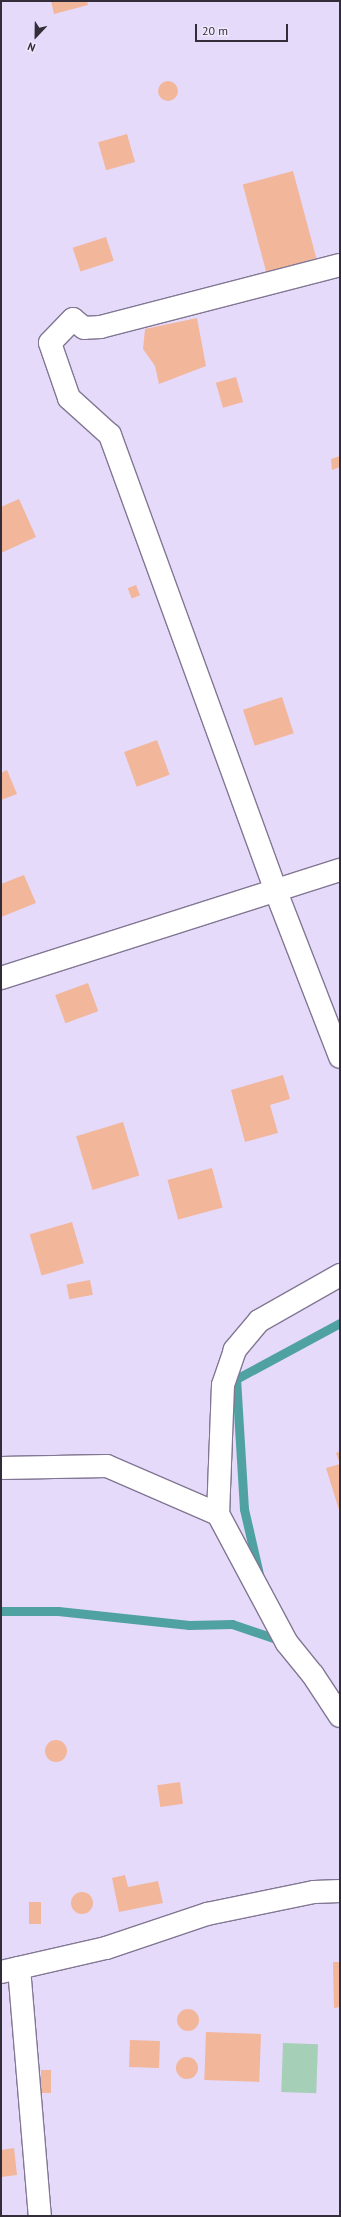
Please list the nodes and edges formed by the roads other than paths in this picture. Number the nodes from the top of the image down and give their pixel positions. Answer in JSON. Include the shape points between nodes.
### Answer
{"nodes":[{"id":1,"x":340,"y":265,"type":"edge"},
{"id":2,"x":340,"y":870,"type":"edge"},
{"id":3,"x":275,"y":890,"type":"junction"},
{"id":4,"x":1,"y":978,"type":"edge"},
{"id":5,"x":340,"y":1057,"type":"edge"},
{"id":6,"x":340,"y":1275,"type":"edge"},
{"id":7,"x":1,"y":1468,"type":"edge"},
{"id":8,"x":218,"y":1514,"type":"junction"},
{"id":9,"x":340,"y":1716,"type":"edge"},
{"id":10,"x":340,"y":1891,"type":"edge"},
{"id":11,"x":10,"y":1970,"type":"edge"},
{"id":12,"x":40,"y":2216,"type":"edge"}],
"edges":[{"from":1,"to":3,"type":"street","via":[[101,327],[84,328],[73,319],[50,343],[69,398],[110,436]]},
{"from":2,"to":3,"type":"street"},
{"from":3,"to":4,"type":"street"},
{"from":3,"to":5,"type":"street"},
{"from":6,"to":8,"type":"street","via":[[260,1321],[235,1350],[223,1385]]},
{"from":7,"to":8,"type":"street","via":[[107,1466]]},
{"from":8,"to":9,"type":"street","via":[[287,1642]]},
{"from":10,"to":11,"type":"street","via":[[314,1892],[207,1914],[106,1948]]},
{"from":11,"to":12,"type":"street"}]}
